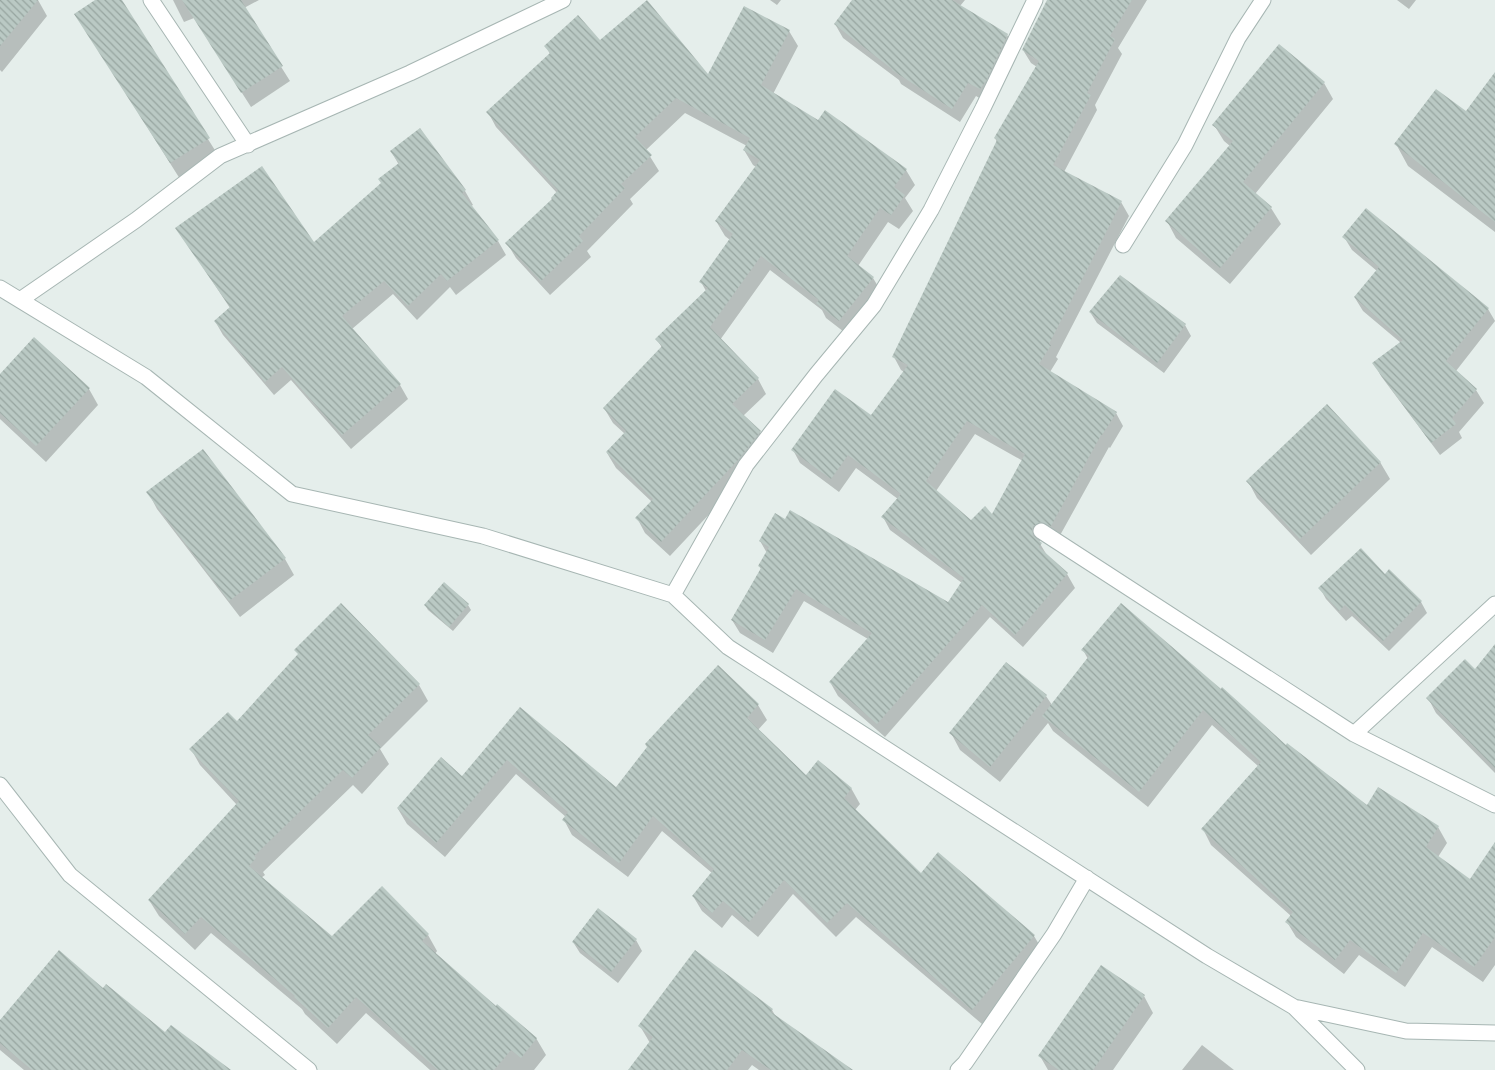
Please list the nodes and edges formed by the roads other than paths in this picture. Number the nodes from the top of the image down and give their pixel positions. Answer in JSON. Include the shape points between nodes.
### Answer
{"nodes":[{"id":1,"x":151,"y":0,"type":"edge"},
{"id":2,"x":563,"y":0,"type":"edge"},
{"id":3,"x":1035,"y":0,"type":"edge"},
{"id":4,"x":1262,"y":0,"type":"edge"},
{"id":5,"x":248,"y":144,"type":"junction"},
{"id":6,"x":1123,"y":246,"type":"dead end"},
{"id":7,"x":0,"y":288,"type":"edge"},
{"id":8,"x":20,"y":300,"type":"junction"},
{"id":9,"x":1041,"y":531,"type":"dead end"},
{"id":10,"x":673,"y":595,"type":"junction"},
{"id":11,"x":1495,"y":604,"type":"edge"},
{"id":12,"x":1354,"y":734,"type":"junction"},
{"id":13,"x":0,"y":785,"type":"edge"},
{"id":14,"x":1495,"y":805,"type":"edge"},
{"id":15,"x":1088,"y":878,"type":"junction"},
{"id":16,"x":1294,"y":1007,"type":"junction"},
{"id":17,"x":1495,"y":1033,"type":"edge"},
{"id":18,"x":309,"y":1070,"type":"edge"},
{"id":19,"x":958,"y":1070,"type":"edge"},
{"id":20,"x":1357,"y":1070,"type":"edge"}],
"edges":[{"from":1,"to":5,"type":"street"},
{"from":2,"to":5,"type":"street","via":[[410,73]]},
{"from":3,"to":10,"type":"street","via":[[931,210],[874,305],[746,465]]},
{"from":4,"to":6,"type":"street","via":[[1238,38],[1185,145]]},
{"from":5,"to":8,"type":"street","via":[[220,156],[136,220]]},
{"from":7,"to":8,"type":"street"},
{"from":8,"to":10,"type":"street","via":[[146,376],[292,494],[483,536]]},
{"from":9,"to":12,"type":"street"},
{"from":10,"to":15,"type":"street","via":[[728,647]]},
{"from":11,"to":12,"type":"street"},
{"from":12,"to":14,"type":"street"},
{"from":13,"to":18,"type":"street","via":[[70,875]]},
{"from":15,"to":16,"type":"street","via":[[1207,956]]},
{"from":15,"to":19,"type":"street","via":[[1054,934]]},
{"from":16,"to":17,"type":"street","via":[[1406,1030]]},
{"from":16,"to":20,"type":"street"}]}
